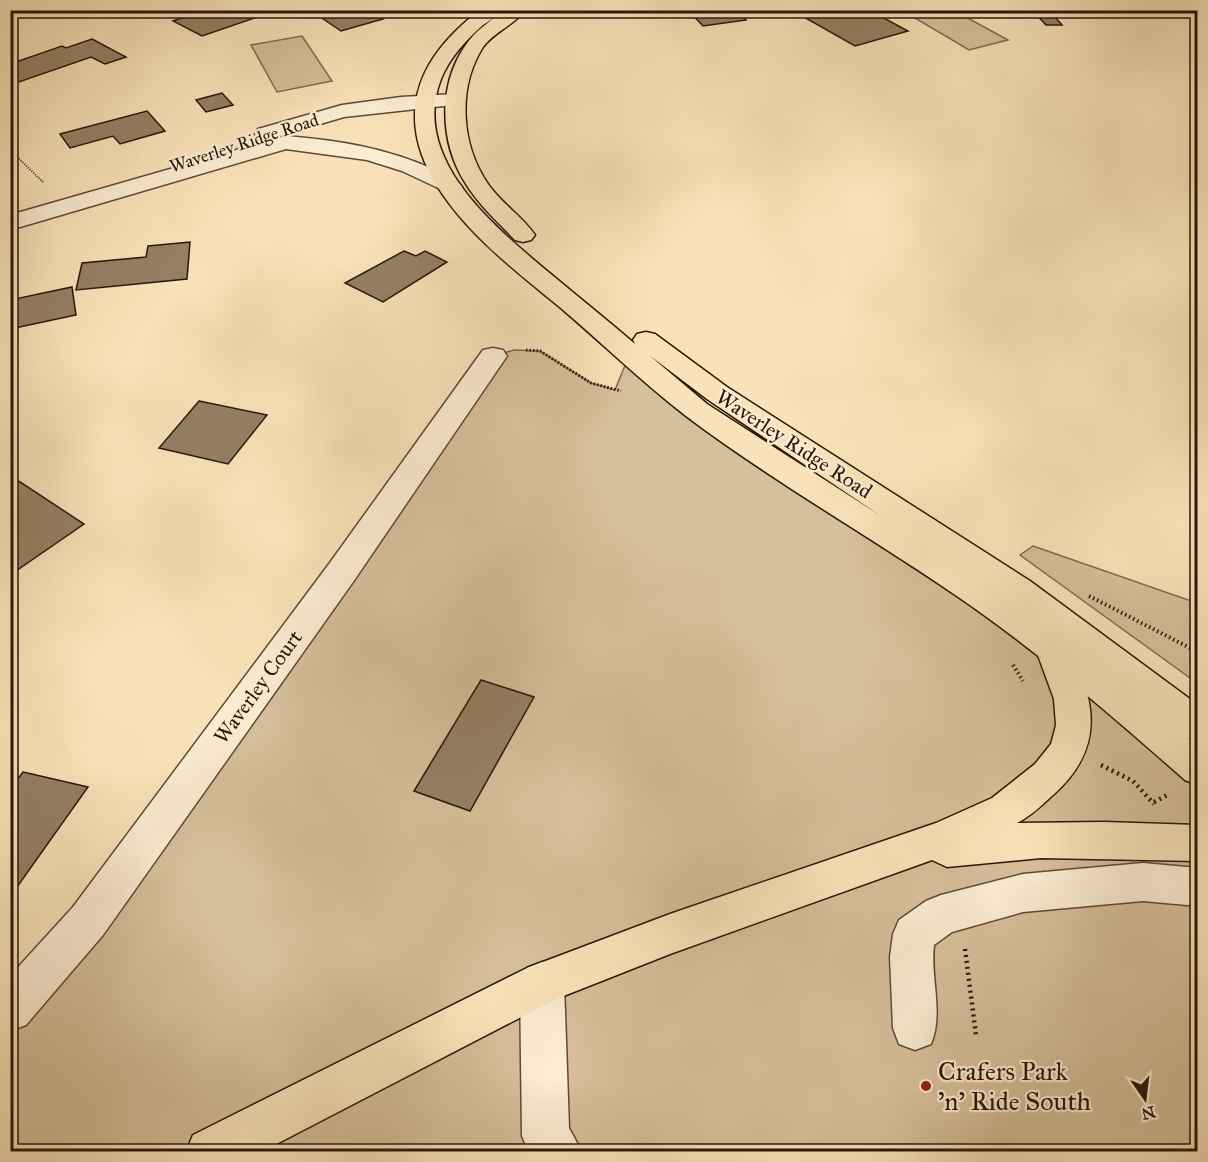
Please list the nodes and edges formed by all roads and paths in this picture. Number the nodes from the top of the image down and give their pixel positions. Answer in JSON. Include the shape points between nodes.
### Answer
{"nodes":[{"id":1,"x":492,"y":10,"type":"edge"},
{"id":2,"x":516,"y":10,"type":"edge"},
{"id":3,"x":440,"y":105,"type":"junction"},
{"id":4,"x":285,"y":142,"type":"junction"},
{"id":5,"x":10,"y":150,"type":"edge"},
{"id":6,"x":451,"y":187,"type":"junction"},
{"id":7,"x":67,"y":205,"type":"junction"},
{"id":8,"x":10,"y":223,"type":"edge"},
{"id":9,"x":493,"y":356,"type":"joint"},
{"id":10,"x":624,"y":392,"type":"dead end"},
{"id":11,"x":1087,"y":595,"type":"dead end"},
{"id":12,"x":1052,"y":647,"type":"junction"},
{"id":13,"x":1197,"y":652,"type":"edge"},
{"id":14,"x":1010,"y":661,"type":"dead end"},
{"id":15,"x":1028,"y":688,"type":"dead end"},
{"id":16,"x":1197,"y":726,"type":"edge"},
{"id":17,"x":1098,"y":764,"type":"dead end"},
{"id":18,"x":1197,"y":769,"type":"edge"},
{"id":19,"x":1157,"y":810,"type":"dead end"},
{"id":20,"x":1197,"y":843,"type":"edge"},
{"id":21,"x":872,"y":864,"type":"junction"},
{"id":22,"x":1197,"y":887,"type":"edge"},
{"id":23,"x":974,"y":942,"type":"dead end"},
{"id":24,"x":542,"y":984,"type":"junction"},
{"id":25,"x":10,"y":1009,"type":"edge"},
{"id":26,"x":915,"y":1028,"type":"dead end"},
{"id":27,"x":976,"y":1035,"type":"dead end"},
{"id":28,"x":210,"y":1152,"type":"edge"},
{"id":29,"x":558,"y":1152,"type":"edge"}],
"edges":[{"from":1,"to":3,"type":"main road","name":"Waverley Ridge Road","via":[[441,57],[430,80]]},
{"from":2,"to":3,"type":"main road","name":"Waverley Ridge Road","via":[[475,45],[460,78]]},
{"from":3,"to":4,"type":"street","name":"Waverley Ridge Road"},
{"from":3,"to":6,"type":"main road","name":"Waverley Ridge Road","via":[[427,137]]},
{"from":3,"to":7,"type":"street","name":"Waverley Ridge Road","via":[[342,111],[205,154]]},
{"from":3,"to":16,"type":"main road","name":"Waverley Ridge Road","via":[[476,183],[538,251],[610,313],[717,393],[1018,590]]},
{"from":4,"to":6,"type":"street","name":"Waverley Ridge Road","via":[[377,154],[425,172]]},
{"from":4,"to":7,"type":"street","name":"Waverley Ridge Road"},
{"from":5,"to":7,"type":"path"},
{"from":6,"to":12,"type":"main road","name":"Waverley Ridge Road","via":[[464,206],[511,253],[696,409]]},
{"from":7,"to":8,"type":"street","name":"Waverley Ridge Road"},
{"from":9,"to":10,"type":"path","via":[[514,350],[540,351],[591,383]]},
{"from":9,"to":25,"type":"street","name":"Waverley Court","via":[[88,921]]},
{"from":11,"to":13,"type":"path"},
{"from":12,"to":18,"type":"main road","name":"Waverley Ridge Road"},
{"from":12,"to":21,"type":"main road","via":[[1072,699],[1074,725],[1068,751],[1048,776],[1006,810]]},
{"from":14,"to":15,"type":"path"},
{"from":17,"to":19,"type":"path","via":[[1133,781]]},
{"from":20,"to":21,"type":"main road","via":[[1063,839],[1005,842]]},
{"from":21,"to":24,"type":"main road","via":[[670,934]]},
{"from":22,"to":26,"type":"street","via":[[1143,882],[1023,893],[941,915],[915,934],[911,957]]},
{"from":23,"to":27,"type":"path","via":[[965,946]]},
{"from":24,"to":28,"type":"main road"},
{"from":24,"to":29,"type":"street","via":[[546,1136]]}]}
